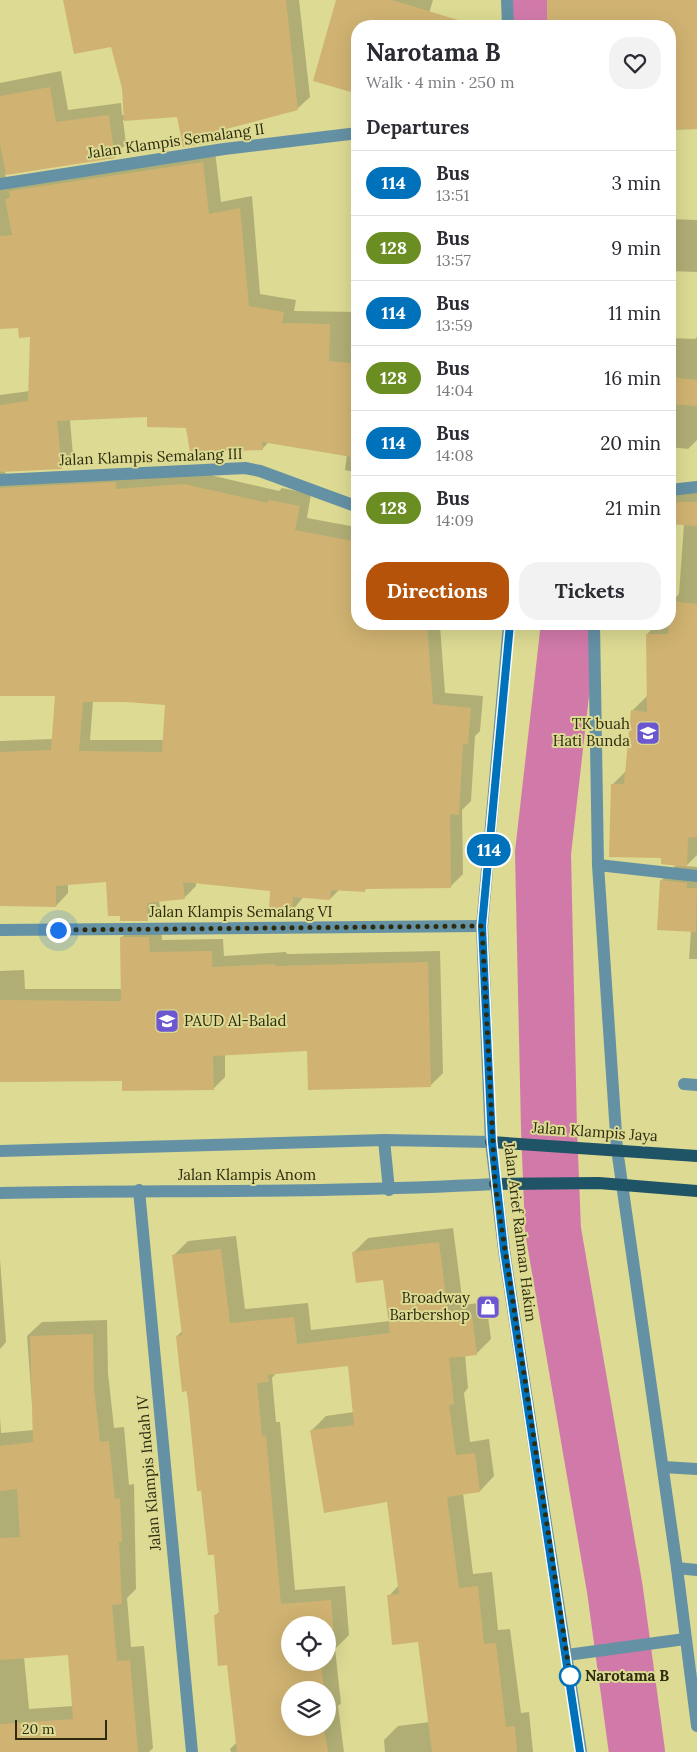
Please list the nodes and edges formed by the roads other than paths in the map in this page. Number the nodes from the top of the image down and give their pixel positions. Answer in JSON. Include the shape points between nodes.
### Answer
{"nodes":[{"id":1,"x":507,"y":0,"type":"edge"},
{"id":2,"x":508,"y":20,"type":"edge"},
{"id":3,"x":351,"y":134,"type":"edge"},
{"id":4,"x":0,"y":184,"type":"edge"},
{"id":5,"x":0,"y":480,"type":"edge"},
{"id":6,"x":697,"y":487,"type":"edge"},
{"id":7,"x":676,"y":489,"type":"edge"},
{"id":8,"x":351,"y":504,"type":"edge"},
{"id":9,"x":509,"y":630,"type":"edge"},
{"id":10,"x":594,"y":630,"type":"edge"},
{"id":11,"x":598,"y":865,"type":"junction"},
{"id":12,"x":697,"y":876,"type":"edge"},
{"id":13,"x":482,"y":926,"type":"junction"},
{"id":14,"x":0,"y":930,"type":"edge"},
{"id":15,"x":684,"y":1084,"type":"dead end"},
{"id":16,"x":697,"y":1085,"type":"edge"},
{"id":17,"x":384,"y":1140,"type":"junction"},
{"id":18,"x":492,"y":1142,"type":"junction"},
{"id":19,"x":617,"y":1149,"type":"junction"},
{"id":20,"x":0,"y":1151,"type":"edge"},
{"id":21,"x":697,"y":1156,"type":"edge"},
{"id":22,"x":495,"y":1184,"type":"junction"},
{"id":23,"x":621,"y":1185,"type":"junction"},
{"id":24,"x":139,"y":1190,"type":"junction"},
{"id":25,"x":389,"y":1190,"type":"junction"},
{"id":26,"x":697,"y":1191,"type":"edge"},
{"id":27,"x":0,"y":1193,"type":"edge"},
{"id":28,"x":663,"y":1467,"type":"junction"},
{"id":29,"x":697,"y":1469,"type":"edge"},
{"id":30,"x":677,"y":1568,"type":"junction"},
{"id":31,"x":697,"y":1570,"type":"edge"},
{"id":32,"x":685,"y":1638,"type":"junction"},
{"id":33,"x":567,"y":1655,"type":"junction"},
{"id":34,"x":694,"y":1687,"type":"edge"},
{"id":35,"x":697,"y":1726,"type":"edge"},
{"id":36,"x":192,"y":1752,"type":"edge"},
{"id":37,"x":580,"y":1752,"type":"edge"}],
"edges":[{"from":1,"to":2,"type":"street"},
{"from":3,"to":4,"type":"street","name":"Jalan Klampis Semalang II","via":[[224,149]]},
{"from":5,"to":8,"type":"street","name":"Jalan Klampis Semalang III","via":[[245,468]]},
{"from":6,"to":7,"type":"street"},
{"from":9,"to":13,"type":"street","name":"Jalan Arief Rahman Hakim"},
{"from":10,"to":11,"type":"street"},
{"from":11,"to":12,"type":"street"},
{"from":11,"to":19,"type":"street"},
{"from":13,"to":14,"type":"street","name":"Jalan Klampis Semalang VI"},
{"from":13,"to":18,"type":"street","name":"Jalan Arief Rahman Hakim"},
{"from":15,"to":16,"type":"street"},
{"from":17,"to":18,"type":"street","name":"Jalan Klampis Anom"},
{"from":17,"to":20,"type":"street","name":"Jalan Klampis Anom"},
{"from":17,"to":25,"type":"street"},
{"from":18,"to":19,"type":"main road","name":"Jalan Klampis Jaya"},
{"from":18,"to":22,"type":"street","name":"Jalan Arief Rahman Hakim"},
{"from":19,"to":21,"type":"main road","name":"Jalan Klampis Jaya"},
{"from":19,"to":23,"type":"street"},
{"from":22,"to":23,"type":"main road"},
{"from":22,"to":25,"type":"street","name":"Jalan Klampis Anom"},
{"from":22,"to":33,"type":"street","name":"Jalan Arief Rahman Hakim"},
{"from":23,"to":26,"type":"main road"},
{"from":23,"to":28,"type":"street"},
{"from":24,"to":25,"type":"street","name":"Jalan Klampis Anom"},
{"from":24,"to":27,"type":"street","name":"Jalan Klampis Anom"},
{"from":24,"to":36,"type":"street","name":"Jalan Klampis Indah IV"},
{"from":28,"to":29,"type":"street"},
{"from":28,"to":30,"type":"street"},
{"from":30,"to":31,"type":"street"},
{"from":30,"to":32,"type":"street"},
{"from":32,"to":33,"type":"street"},
{"from":32,"to":34,"type":"street"},
{"from":33,"to":37,"type":"street","name":"Jalan Arief Rahman Hakim"},
{"from":34,"to":35,"type":"street"}]}
